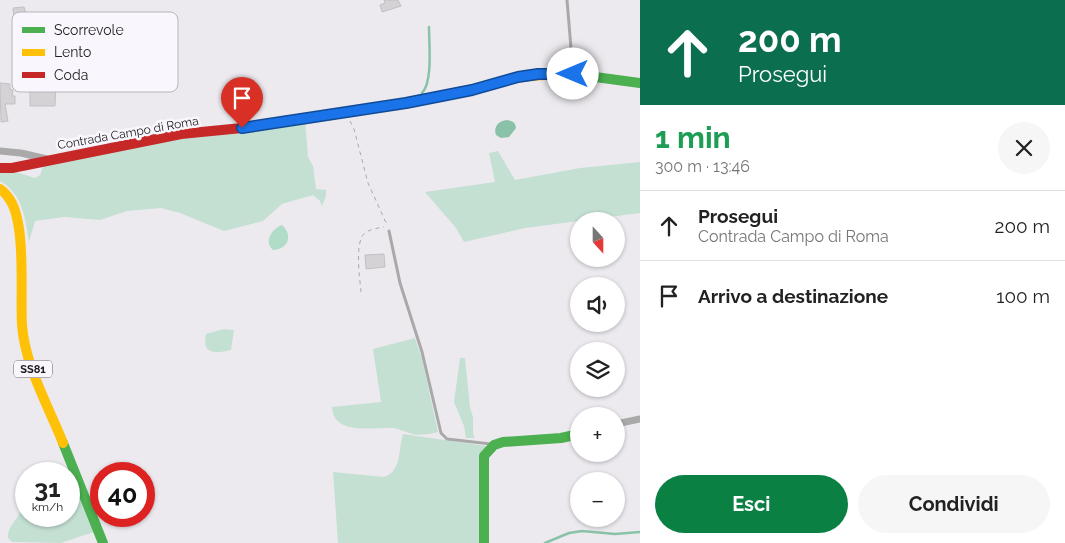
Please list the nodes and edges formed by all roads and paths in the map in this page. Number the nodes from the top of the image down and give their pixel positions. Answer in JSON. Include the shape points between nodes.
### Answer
{"nodes":[{"id":1,"x":567,"y":0,"type":"edge"},
{"id":2,"x":573,"y":74,"type":"junction"},
{"id":3,"x":640,"y":84,"type":"edge"},
{"id":4,"x":348,"y":112,"type":"junction"},
{"id":5,"x":0,"y":151,"type":"edge"},
{"id":6,"x":49,"y":160,"type":"junction"},
{"id":7,"x":0,"y":168,"type":"edge"},
{"id":8,"x":0,"y":189,"type":"edge"},
{"id":9,"x":389,"y":231,"type":"dead end"},
{"id":10,"x":361,"y":292,"type":"dead end"},
{"id":11,"x":640,"y":419,"type":"edge"},
{"id":12,"x":625,"y":422,"type":"edge"},
{"id":13,"x":570,"y":436,"type":"edge"},
{"id":14,"x":494,"y":445,"type":"junction"},
{"id":15,"x":103,"y":543,"type":"edge"},
{"id":16,"x":484,"y":543,"type":"edge"}],
"edges":[{"from":1,"to":2,"type":"lane"},
{"from":2,"to":3,"type":"street","name":"Contrada Campo di Roma"},
{"from":2,"to":4,"type":"street","name":"Contrada Campo di Roma","via":[[518,77],[472,90]]},
{"from":4,"to":6,"type":"street","name":"Contrada Campo di Roma","via":[[181,134]]},
{"from":4,"to":10,"type":"path","via":[[368,183],[387,227],[365,233],[361,238]]},
{"from":5,"to":6,"type":"street"},
{"from":6,"to":7,"type":"street","name":"Contrada Campo di Roma"},
{"from":8,"to":15,"type":"street","number":"SS81","via":[[11,199],[20,234],[22,327],[34,372]]},
{"from":9,"to":14,"type":"lane","via":[[400,283],[422,352],[442,433],[447,438]]},
{"from":11,"to":12,"type":"street"},
{"from":13,"to":14,"type":"street"},
{"from":14,"to":16,"type":"street","via":[[484,456]]}]}
